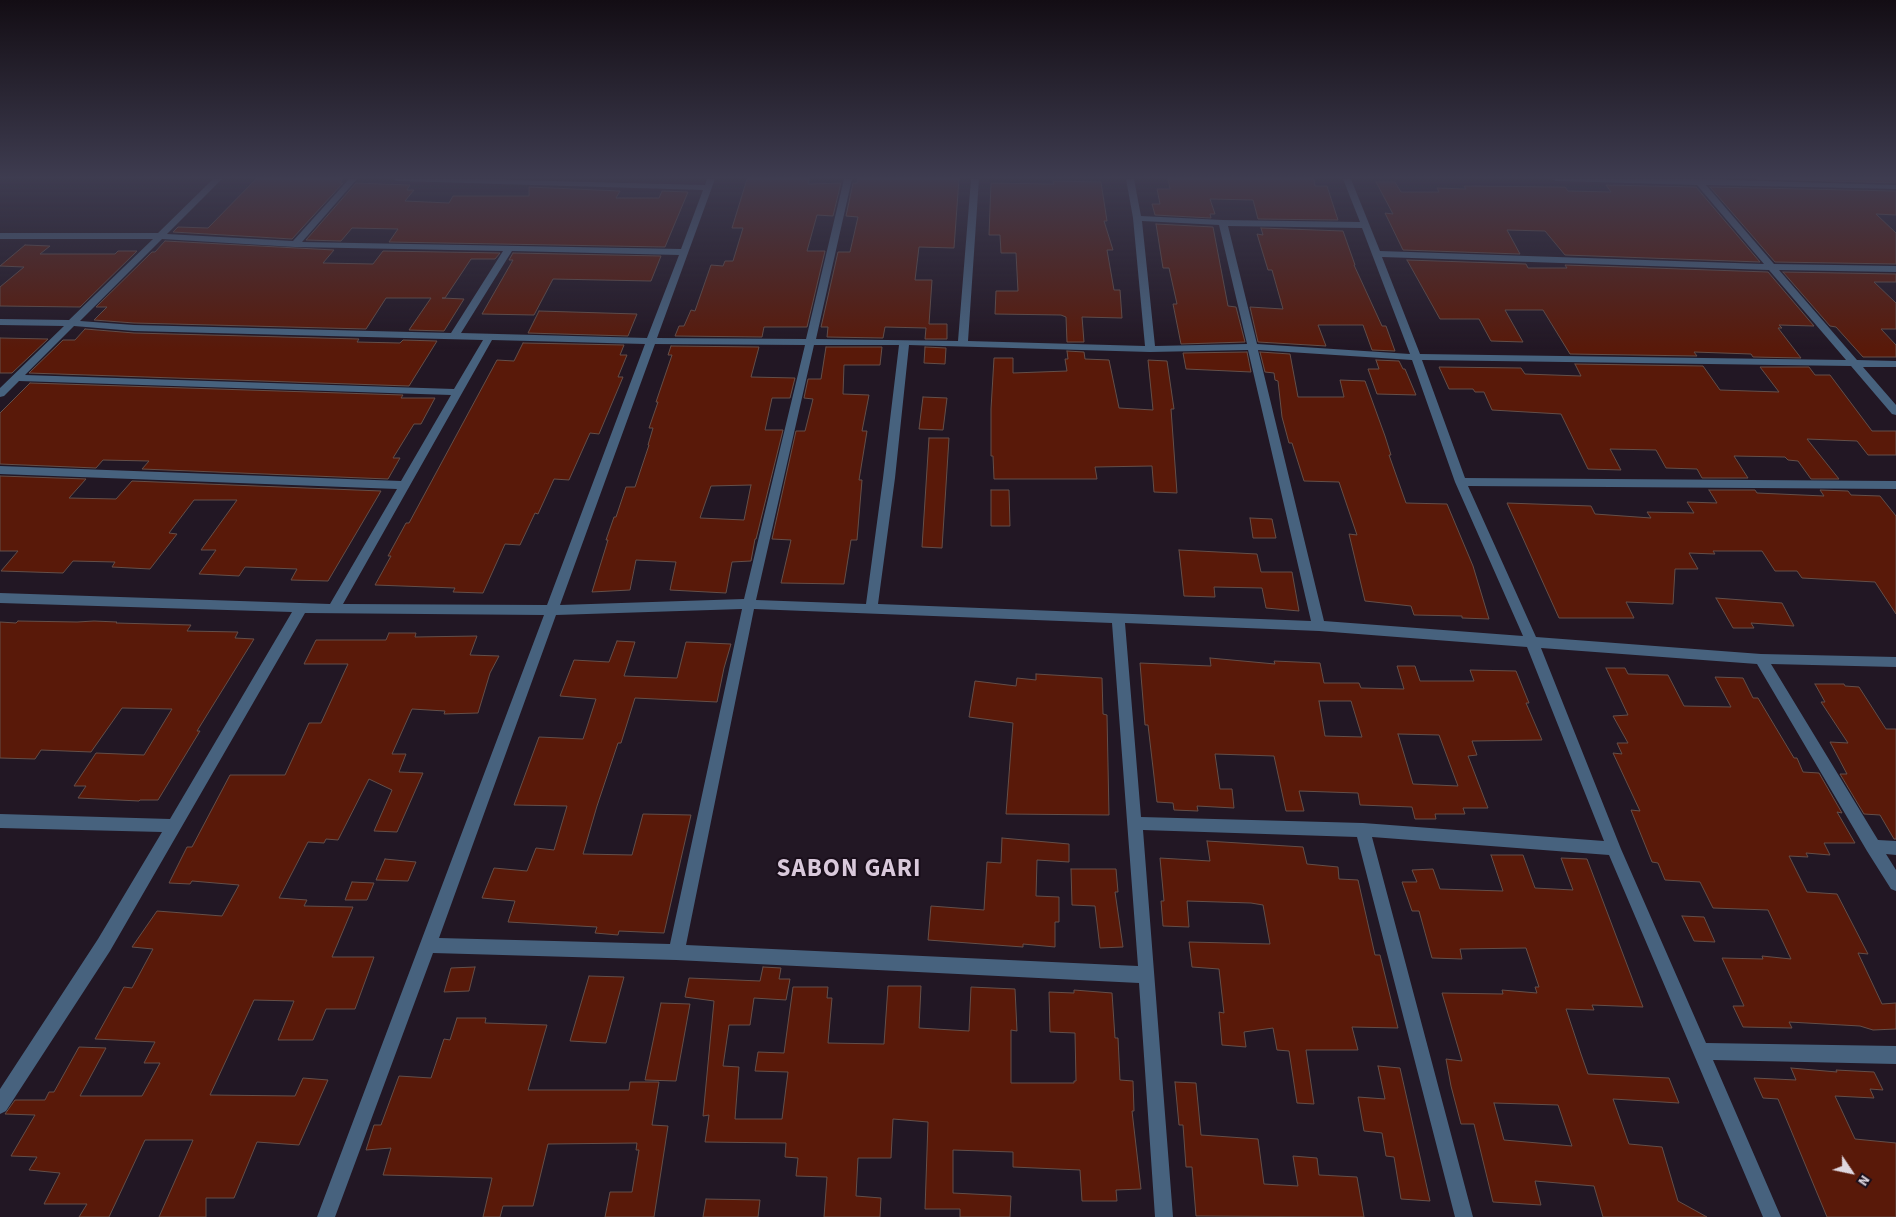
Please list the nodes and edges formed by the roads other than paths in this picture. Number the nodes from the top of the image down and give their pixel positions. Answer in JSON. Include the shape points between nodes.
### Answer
{"nodes":[{"id":1,"x":0,"y":236,"type":"edge"},
{"id":2,"x":161,"y":236,"type":"junction"},
{"id":3,"x":302,"y":236,"type":"edge"},
{"id":4,"x":690,"y":236,"type":"edge"},
{"id":5,"x":835,"y":236,"type":"edge"},
{"id":6,"x":971,"y":236,"type":"edge"},
{"id":7,"x":1139,"y":236,"type":"edge"},
{"id":8,"x":1225,"y":236,"type":"edge"},
{"id":9,"x":1368,"y":236,"type":"edge"},
{"id":10,"x":1745,"y":236,"type":"edge"},
{"id":11,"x":295,"y":244,"type":"junction"},
{"id":12,"x":509,"y":248,"type":"junction"},
{"id":13,"x":684,"y":252,"type":"junction"},
{"id":14,"x":1376,"y":254,"type":"junction"},
{"id":15,"x":1772,"y":267,"type":"junction"},
{"id":16,"x":1896,"y":269,"type":"edge"},
{"id":17,"x":0,"y":322,"type":"edge"},
{"id":18,"x":71,"y":323,"type":"junction"},
{"id":19,"x":455,"y":335,"type":"junction"},
{"id":20,"x":490,"y":336,"type":"junction"},
{"id":21,"x":651,"y":341,"type":"junction"},
{"id":22,"x":810,"y":342,"type":"junction"},
{"id":23,"x":904,"y":342,"type":"junction"},
{"id":24,"x":963,"y":344,"type":"junction"},
{"id":25,"x":1253,"y":347,"type":"junction"},
{"id":26,"x":1150,"y":349,"type":"junction"},
{"id":27,"x":1416,"y":357,"type":"junction"},
{"id":28,"x":1853,"y":362,"type":"junction"},
{"id":29,"x":1896,"y":364,"type":"edge"},
{"id":30,"x":16,"y":378,"type":"junction"},
{"id":31,"x":456,"y":392,"type":"junction"},
{"id":32,"x":0,"y":394,"type":"edge"},
{"id":33,"x":1896,"y":412,"type":"edge"},
{"id":34,"x":0,"y":470,"type":"edge"},
{"id":35,"x":1461,"y":482,"type":"junction"},
{"id":36,"x":405,"y":485,"type":"junction"},
{"id":37,"x":1896,"y":485,"type":"edge"},
{"id":38,"x":0,"y":598,"type":"edge"},
{"id":39,"x":749,"y":604,"type":"junction"},
{"id":40,"x":301,"y":608,"type":"junction"},
{"id":41,"x":872,"y":608,"type":"junction"},
{"id":42,"x":334,"y":609,"type":"junction"},
{"id":43,"x":551,"y":610,"type":"junction"},
{"id":44,"x":1118,"y":619,"type":"junction"},
{"id":45,"x":1318,"y":626,"type":"junction"},
{"id":46,"x":1532,"y":642,"type":"junction"},
{"id":47,"x":1761,"y":659,"type":"junction"},
{"id":48,"x":1896,"y":662,"type":"edge"},
{"id":49,"x":0,"y":821,"type":"edge"},
{"id":50,"x":1135,"y":824,"type":"junction"},
{"id":51,"x":174,"y":826,"type":"junction"},
{"id":52,"x":1363,"y":830,"type":"junction"},
{"id":53,"x":1872,"y":846,"type":"junction"},
{"id":54,"x":1896,"y":848,"type":"edge"},
{"id":55,"x":1614,"y":849,"type":"junction"},
{"id":56,"x":1896,"y":884,"type":"edge"},
{"id":57,"x":428,"y":945,"type":"junction"},
{"id":58,"x":676,"y":952,"type":"junction"},
{"id":59,"x":1147,"y":975,"type":"junction"},
{"id":60,"x":1702,"y":1051,"type":"junction"},
{"id":61,"x":1896,"y":1055,"type":"edge"},
{"id":62,"x":0,"y":1105,"type":"edge"},
{"id":63,"x":326,"y":1217,"type":"edge"},
{"id":64,"x":1164,"y":1217,"type":"edge"},
{"id":65,"x":1464,"y":1217,"type":"edge"},
{"id":66,"x":1772,"y":1217,"type":"edge"}],
"edges":[{"from":1,"to":2,"type":"street"},
{"from":2,"to":11,"type":"street"},
{"from":2,"to":18,"type":"street"},
{"from":3,"to":11,"type":"street"},
{"from":4,"to":13,"type":"street"},
{"from":5,"to":22,"type":"street"},
{"from":6,"to":24,"type":"street"},
{"from":7,"to":26,"type":"street"},
{"from":8,"to":25,"type":"street"},
{"from":9,"to":14,"type":"street"},
{"from":10,"to":15,"type":"street"},
{"from":11,"to":12,"type":"street"},
{"from":12,"to":13,"type":"street"},
{"from":12,"to":19,"type":"street"},
{"from":13,"to":21,"type":"street"},
{"from":14,"to":15,"type":"street"},
{"from":14,"to":27,"type":"street"},
{"from":15,"to":16,"type":"street"},
{"from":15,"to":28,"type":"street"},
{"from":17,"to":18,"type":"street"},
{"from":18,"to":19,"type":"street","via":[[134,328]]},
{"from":18,"to":30,"type":"street"},
{"from":19,"to":20,"type":"street"},
{"from":20,"to":21,"type":"street"},
{"from":20,"to":31,"type":"street"},
{"from":21,"to":22,"type":"street"},
{"from":21,"to":43,"type":"street"},
{"from":22,"to":23,"type":"street"},
{"from":22,"to":39,"type":"street"},
{"from":23,"to":24,"type":"street"},
{"from":23,"to":41,"type":"street"},
{"from":24,"to":26,"type":"street"},
{"from":25,"to":26,"type":"street"},
{"from":25,"to":27,"type":"street"},
{"from":25,"to":45,"type":"street"},
{"from":27,"to":28,"type":"street"},
{"from":27,"to":35,"type":"street"},
{"from":28,"to":29,"type":"street"},
{"from":28,"to":33,"type":"street"},
{"from":30,"to":31,"type":"street"},
{"from":30,"to":32,"type":"street"},
{"from":31,"to":36,"type":"street"},
{"from":34,"to":36,"type":"street"},
{"from":35,"to":37,"type":"street"},
{"from":35,"to":46,"type":"street"},
{"from":36,"to":42,"type":"street"},
{"from":38,"to":40,"type":"street"},
{"from":39,"to":41,"type":"street"},
{"from":39,"to":43,"type":"street"},
{"from":39,"to":58,"type":"street"},
{"from":40,"to":42,"type":"street"},
{"from":40,"to":51,"type":"street"},
{"from":41,"to":44,"type":"street"},
{"from":42,"to":43,"type":"street"},
{"from":43,"to":57,"type":"street"},
{"from":44,"to":45,"type":"street"},
{"from":44,"to":50,"type":"street"},
{"from":45,"to":46,"type":"street"},
{"from":46,"to":47,"type":"street"},
{"from":46,"to":55,"type":"street"},
{"from":47,"to":48,"type":"street"},
{"from":47,"to":53,"type":"street"},
{"from":49,"to":51,"type":"street"},
{"from":50,"to":52,"type":"street"},
{"from":50,"to":59,"type":"street"},
{"from":51,"to":62,"type":"street","via":[[104,945]]},
{"from":52,"to":55,"type":"street"},
{"from":52,"to":65,"type":"street"},
{"from":53,"to":54,"type":"street"},
{"from":53,"to":56,"type":"street"},
{"from":55,"to":60,"type":"street"},
{"from":57,"to":58,"type":"street"},
{"from":57,"to":63,"type":"street"},
{"from":58,"to":59,"type":"street"},
{"from":59,"to":64,"type":"street"},
{"from":60,"to":61,"type":"street"},
{"from":60,"to":66,"type":"street"}]}
